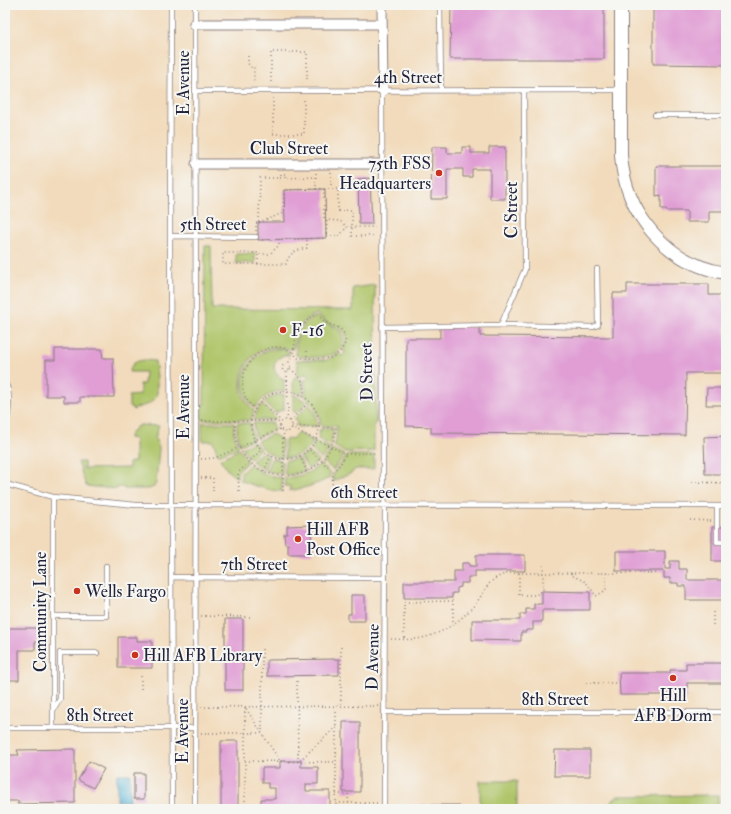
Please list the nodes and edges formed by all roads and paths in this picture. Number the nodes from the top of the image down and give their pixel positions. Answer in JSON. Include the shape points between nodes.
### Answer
{"nodes":[{"id":1,"x":170,"y":5,"type":"edge"},
{"id":2,"x":195,"y":5,"type":"edge"},
{"id":3,"x":382,"y":5,"type":"edge"},
{"id":4,"x":440,"y":5,"type":"edge"},
{"id":5,"x":621,"y":5,"type":"edge"},
{"id":6,"x":194,"y":24,"type":"junction"},
{"id":7,"x":382,"y":24,"type":"junction"},
{"id":8,"x":248,"y":56,"type":"dead end"},
{"id":9,"x":254,"y":82,"type":"dead end"},
{"id":10,"x":271,"y":82,"type":"dead end"},
{"id":11,"x":307,"y":82,"type":"dead end"},
{"id":12,"x":441,"y":90,"type":"junction"},
{"id":13,"x":524,"y":90,"type":"junction"},
{"id":14,"x":621,"y":90,"type":"junction"},
{"id":15,"x":196,"y":91,"type":"junction"},
{"id":16,"x":382,"y":91,"type":"junction"},
{"id":17,"x":273,"y":98,"type":"dead end"},
{"id":18,"x":304,"y":98,"type":"dead end"},
{"id":19,"x":655,"y":115,"type":"dead end"},
{"id":20,"x":726,"y":115,"type":"edge"},
{"id":21,"x":196,"y":164,"type":"junction"},
{"id":22,"x":382,"y":164,"type":"junction"},
{"id":23,"x":331,"y":169,"type":"dead end"},
{"id":24,"x":316,"y":172,"type":"dead end"},
{"id":25,"x":316,"y":177,"type":"junction"},
{"id":26,"x":316,"y":189,"type":"junction"},
{"id":27,"x":324,"y":189,"type":"junction"},
{"id":28,"x":331,"y":189,"type":"junction"},
{"id":29,"x":327,"y":220,"type":"junction"},
{"id":30,"x":260,"y":222,"type":"junction"},
{"id":31,"x":347,"y":227,"type":"junction"},
{"id":32,"x":352,"y":227,"type":"junction"},
{"id":33,"x":375,"y":227,"type":"dead end"},
{"id":34,"x":170,"y":236,"type":"junction"},
{"id":35,"x":327,"y":236,"type":"junction"},
{"id":36,"x":375,"y":236,"type":"dead end"},
{"id":37,"x":196,"y":237,"type":"junction"},
{"id":38,"x":256,"y":237,"type":"junction"},
{"id":39,"x":279,"y":239,"type":"junction"},
{"id":40,"x":307,"y":239,"type":"junction"},
{"id":41,"x":258,"y":254,"type":"junction"},
{"id":42,"x":258,"y":264,"type":"junction"},
{"id":43,"x":597,"y":269,"type":"dead end"},
{"id":44,"x":726,"y":272,"type":"edge"},
{"id":45,"x":501,"y":324,"type":"junction"},
{"id":46,"x":382,"y":327,"type":"junction"},
{"id":47,"x":307,"y":351,"type":"dead end"},
{"id":48,"x":293,"y":353,"type":"junction"},
{"id":49,"x":307,"y":358,"type":"junction"},
{"id":50,"x":288,"y":364,"type":"junction"},
{"id":51,"x":290,"y":369,"type":"junction"},
{"id":52,"x":287,"y":372,"type":"junction"},
{"id":53,"x":5,"y":383,"type":"edge"},
{"id":54,"x":288,"y":392,"type":"junction"},
{"id":55,"x":303,"y":397,"type":"junction"},
{"id":56,"x":261,"y":402,"type":"junction"},
{"id":57,"x":309,"y":402,"type":"junction"},
{"id":58,"x":255,"y":410,"type":"junction"},
{"id":59,"x":287,"y":420,"type":"junction"},
{"id":60,"x":252,"y":421,"type":"junction"},
{"id":61,"x":6,"y":422,"type":"dead end"},
{"id":62,"x":201,"y":422,"type":"dead end"},
{"id":63,"x":235,"y":422,"type":"junction"},
{"id":64,"x":281,"y":422,"type":"junction"},
{"id":65,"x":290,"y":422,"type":"junction"},
{"id":66,"x":291,"y":427,"type":"junction"},
{"id":67,"x":319,"y":427,"type":"junction"},
{"id":68,"x":280,"y":429,"type":"junction"},
{"id":69,"x":284,"y":432,"type":"junction"},
{"id":70,"x":255,"y":440,"type":"junction"},
{"id":71,"x":316,"y":440,"type":"junction"},
{"id":72,"x":240,"y":447,"type":"junction"},
{"id":73,"x":332,"y":448,"type":"junction"},
{"id":74,"x":262,"y":449,"type":"junction"},
{"id":75,"x":309,"y":449,"type":"junction"},
{"id":76,"x":346,"y":454,"type":"junction"},
{"id":77,"x":377,"y":454,"type":"dead end"},
{"id":78,"x":271,"y":456,"type":"junction"},
{"id":79,"x":300,"y":456,"type":"junction"},
{"id":80,"x":201,"y":459,"type":"dead end"},
{"id":81,"x":283,"y":459,"type":"junction"},
{"id":82,"x":249,"y":461,"type":"junction"},
{"id":83,"x":321,"y":461,"type":"junction"},
{"id":84,"x":264,"y":471,"type":"junction"},
{"id":85,"x":307,"y":472,"type":"junction"},
{"id":86,"x":332,"y":472,"type":"junction"},
{"id":87,"x":283,"y":476,"type":"junction"},
{"id":88,"x":201,"y":478,"type":"dead end"},
{"id":89,"x":692,"y":482,"type":"dead end"},
{"id":90,"x":726,"y":483,"type":"edge"},
{"id":91,"x":5,"y":484,"type":"edge"},
{"id":92,"x":332,"y":488,"type":"dead end"},
{"id":93,"x":239,"y":491,"type":"dead end"},
{"id":94,"x":283,"y":491,"type":"dead end"},
{"id":95,"x":213,"y":492,"type":"dead end"},
{"id":96,"x":53,"y":497,"type":"junction"},
{"id":97,"x":171,"y":505,"type":"junction"},
{"id":98,"x":195,"y":505,"type":"junction"},
{"id":99,"x":385,"y":505,"type":"junction"},
{"id":100,"x":717,"y":506,"type":"junction"},
{"id":101,"x":726,"y":506,"type":"edge"},
{"id":102,"x":690,"y":520,"type":"dead end"},
{"id":103,"x":711,"y":521,"type":"dead end"},
{"id":104,"x":726,"y":542,"type":"edge"},
{"id":105,"x":543,"y":565,"type":"dead end"},
{"id":106,"x":106,"y":566,"type":"dead end"},
{"id":107,"x":543,"y":572,"type":"junction"},
{"id":108,"x":571,"y":572,"type":"junction"},
{"id":109,"x":519,"y":573,"type":"junction"},
{"id":110,"x":606,"y":573,"type":"junction"},
{"id":111,"x":657,"y":573,"type":"dead end"},
{"id":112,"x":171,"y":577,"type":"junction"},
{"id":113,"x":195,"y":577,"type":"junction"},
{"id":114,"x":385,"y":578,"type":"junction"},
{"id":115,"x":713,"y":612,"type":"dead end"},
{"id":116,"x":53,"y":616,"type":"junction"},
{"id":117,"x":195,"y":616,"type":"junction"},
{"id":118,"x":253,"y":617,"type":"dead end"},
{"id":119,"x":453,"y":624,"type":"junction"},
{"id":120,"x":713,"y":625,"type":"dead end"},
{"id":121,"x":391,"y":639,"type":"dead end"},
{"id":122,"x":404,"y":639,"type":"junction"},
{"id":123,"x":262,"y":646,"type":"dead end"},
{"id":124,"x":341,"y":647,"type":"dead end"},
{"id":125,"x":53,"y":653,"type":"junction"},
{"id":126,"x":60,"y":653,"type":"junction"},
{"id":127,"x":97,"y":653,"type":"dead end"},
{"id":128,"x":141,"y":676,"type":"dead end"},
{"id":129,"x":298,"y":681,"type":"dead end"},
{"id":130,"x":615,"y":683,"type":"dead end"},
{"id":131,"x":586,"y":684,"type":"dead end"},
{"id":132,"x":141,"y":690,"type":"dead end"},
{"id":133,"x":384,"y":706,"type":"junction"},
{"id":134,"x":195,"y":707,"type":"junction"},
{"id":135,"x":245,"y":707,"type":"junction"},
{"id":136,"x":262,"y":707,"type":"junction"},
{"id":137,"x":298,"y":707,"type":"junction"},
{"id":138,"x":336,"y":707,"type":"junction"},
{"id":139,"x":341,"y":707,"type":"junction"},
{"id":140,"x":53,"y":710,"type":"junction"},
{"id":141,"x":384,"y":712,"type":"junction"},
{"id":142,"x":726,"y":712,"type":"edge"},
{"id":143,"x":336,"y":727,"type":"junction"},
{"id":144,"x":5,"y":728,"type":"edge"},
{"id":145,"x":53,"y":728,"type":"junction"},
{"id":146,"x":172,"y":728,"type":"junction"},
{"id":147,"x":195,"y":728,"type":"junction"},
{"id":148,"x":195,"y":733,"type":"junction"},
{"id":149,"x":245,"y":733,"type":"junction"},
{"id":150,"x":262,"y":733,"type":"junction"},
{"id":151,"x":245,"y":761,"type":"junction"},
{"id":152,"x":280,"y":761,"type":"junction"},
{"id":153,"x":298,"y":762,"type":"junction"},
{"id":154,"x":336,"y":762,"type":"junction"},
{"id":155,"x":336,"y":794,"type":"junction"},
{"id":156,"x":336,"y":803,"type":"junction"},
{"id":157,"x":348,"y":803,"type":"junction"},
{"id":158,"x":384,"y":803,"type":"junction"},
{"id":159,"x":172,"y":809,"type":"edge"},
{"id":160,"x":195,"y":809,"type":"edge"},
{"id":161,"x":245,"y":809,"type":"edge"},
{"id":162,"x":336,"y":809,"type":"edge"},
{"id":163,"x":349,"y":809,"type":"edge"},
{"id":164,"x":384,"y":809,"type":"edge"}],
"edges":[{"from":1,"to":34,"type":"lane","name":"E Avenue"},
{"from":2,"to":6,"type":"lane","name":"E Avenue"},
{"from":3,"to":7,"type":"street"},
{"from":4,"to":12,"type":"lane"},
{"from":5,"to":14,"type":"main road"},
{"from":6,"to":7,"type":"street"},
{"from":6,"to":15,"type":"lane","name":"E Avenue"},
{"from":7,"to":16,"type":"street"},
{"from":8,"to":9,"type":"path","via":[[248,64],[254,67]]},
{"from":10,"to":11,"type":"path","via":[[271,52],[307,52]]},
{"from":12,"to":13,"type":"lane","name":"4th Street"},
{"from":12,"to":16,"type":"lane","name":"4th Street"},
{"from":13,"to":14,"type":"lane","name":"4th Street"},
{"from":13,"to":45,"type":"lane","name":"C Street","via":[[525,269]]},
{"from":14,"to":44,"type":"main road","via":[[622,170],[630,197],[640,216],[657,238],[676,254],[702,267]]},
{"from":15,"to":16,"type":"lane","name":"4th Street"},
{"from":15,"to":21,"type":"lane","name":"E Avenue"},
{"from":16,"to":22,"type":"lane"},
{"from":17,"to":18,"type":"path","via":[[273,134],[304,134]]},
{"from":19,"to":20,"type":"lane"},
{"from":21,"to":22,"type":"street","name":"Club Street"},
{"from":21,"to":37,"type":"lane","name":"E Avenue"},
{"from":22,"to":46,"type":"lane","name":"D Street"},
{"from":23,"to":28,"type":"path"},
{"from":24,"to":25,"type":"path"},
{"from":25,"to":26,"type":"path"},
{"from":25,"to":30,"type":"path","via":[[285,178],[285,174],[281,174],[281,178],[260,178]]},
{"from":26,"to":27,"type":"path"},
{"from":26,"to":30,"type":"path","via":[[284,190],[283,213]]},
{"from":27,"to":28,"type":"path"},
{"from":27,"to":29,"type":"path","via":[[324,220]]},
{"from":28,"to":32,"type":"path","via":[[338,189],[338,211],[352,210]]},
{"from":29,"to":31,"type":"path","via":[[340,221]]},
{"from":29,"to":35,"type":"path"},
{"from":30,"to":38,"type":"path","via":[[256,223]]},
{"from":31,"to":32,"type":"path"},
{"from":31,"to":35,"type":"path","via":[[340,236]]},
{"from":32,"to":33,"type":"path"},
{"from":32,"to":36,"type":"path","via":[[352,236]]},
{"from":34,"to":37,"type":"lane","name":"5th Street"},
{"from":34,"to":97,"type":"lane","name":"E Avenue"},
{"from":35,"to":40,"type":"path"},
{"from":37,"to":38,"type":"lane","name":"5th Street"},
{"from":37,"to":98,"type":"lane","name":"E Avenue"},
{"from":38,"to":39,"type":"path","via":[[258,240]]},
{"from":39,"to":40,"type":"path"},
{"from":39,"to":41,"type":"path","via":[[279,245],[270,254]]},
{"from":40,"to":42,"type":"path","via":[[307,248],[293,252],[286,264]]},
{"from":41,"to":42,"type":"path"},
{"from":41,"to":42,"type":"path","via":[[223,252],[223,264]]},
{"from":43,"to":45,"type":"lane","via":[[598,325],[593,327]]},
{"from":45,"to":46,"type":"lane"},
{"from":46,"to":99,"type":"lane","name":"D Street"},
{"from":47,"to":49,"type":"path"},
{"from":48,"to":49,"type":"path","via":[[298,358]]},
{"from":48,"to":49,"type":"path","via":[[298,332],[309,318],[314,316],[320,317],[345,334],[344,344],[336,354],[329,358]]},
{"from":48,"to":50,"type":"path"},
{"from":48,"to":58,"type":"path","via":[[282,348],[269,349],[257,354],[247,366],[242,386],[246,399]]},
{"from":50,"to":51,"type":"path"},
{"from":50,"to":52,"type":"path","via":[[282,367],[283,371]]},
{"from":51,"to":52,"type":"path"},
{"from":51,"to":55,"type":"path","via":[[302,378],[305,388]]},
{"from":52,"to":54,"type":"path"},
{"from":53,"to":61,"type":"lane","via":[[8,391]]},
{"from":54,"to":55,"type":"path"},
{"from":54,"to":56,"type":"path","via":[[273,394]]},
{"from":54,"to":59,"type":"path"},
{"from":55,"to":57,"type":"path"},
{"from":56,"to":58,"type":"path"},
{"from":56,"to":64,"type":"path"},
{"from":57,"to":65,"type":"path"},
{"from":57,"to":67,"type":"path","via":[[317,414]]},
{"from":58,"to":60,"type":"path"},
{"from":59,"to":64,"type":"path"},
{"from":59,"to":65,"type":"path"},
{"from":60,"to":63,"type":"path"},
{"from":60,"to":64,"type":"path"},
{"from":60,"to":70,"type":"path"},
{"from":62,"to":63,"type":"path"},
{"from":63,"to":72,"type":"path"},
{"from":64,"to":68,"type":"path"},
{"from":65,"to":66,"type":"path"},
{"from":66,"to":67,"type":"path"},
{"from":66,"to":69,"type":"path","via":[[289,431]]},
{"from":66,"to":71,"type":"path"},
{"from":67,"to":71,"type":"path"},
{"from":67,"to":73,"type":"path","via":[[336,428]]},
{"from":68,"to":69,"type":"path"},
{"from":68,"to":70,"type":"path"},
{"from":69,"to":81,"type":"path"},
{"from":70,"to":72,"type":"path"},
{"from":70,"to":74,"type":"path"},
{"from":71,"to":73,"type":"path"},
{"from":71,"to":75,"type":"path"},
{"from":72,"to":80,"type":"path","via":[[215,458]]},
{"from":72,"to":82,"type":"path"},
{"from":73,"to":76,"type":"path"},
{"from":73,"to":83,"type":"path"},
{"from":74,"to":78,"type":"path"},
{"from":74,"to":82,"type":"path"},
{"from":75,"to":79,"type":"path"},
{"from":75,"to":83,"type":"path"},
{"from":76,"to":77,"type":"path"},
{"from":76,"to":86,"type":"path"},
{"from":78,"to":81,"type":"path"},
{"from":78,"to":84,"type":"path"},
{"from":79,"to":81,"type":"path"},
{"from":79,"to":85,"type":"path"},
{"from":81,"to":87,"type":"path"},
{"from":82,"to":84,"type":"path"},
{"from":82,"to":93,"type":"path","via":[[238,473]]},
{"from":83,"to":85,"type":"path"},
{"from":83,"to":86,"type":"path"},
{"from":84,"to":87,"type":"path"},
{"from":85,"to":87,"type":"path"},
{"from":86,"to":92,"type":"path"},
{"from":87,"to":94,"type":"path"},
{"from":88,"to":95,"type":"path","via":[[213,478]]},
{"from":89,"to":90,"type":"path"},
{"from":91,"to":96,"type":"lane","name":"6th Street"},
{"from":96,"to":97,"type":"lane","name":"6th Street","via":[[136,505]]},
{"from":96,"to":116,"type":"lane","name":"Community Lane"},
{"from":97,"to":98,"type":"lane","name":"6th Street"},
{"from":97,"to":112,"type":"lane","name":"E Avenue"},
{"from":98,"to":99,"type":"lane","name":"6th Street"},
{"from":98,"to":113,"type":"lane","name":"E Avenue"},
{"from":99,"to":100,"type":"lane","name":"6th Street"},
{"from":99,"to":114,"type":"lane","name":"D Avenue"},
{"from":100,"to":101,"type":"lane","name":"6th Street"},
{"from":100,"to":104,"type":"lane","via":[[717,542]]},
{"from":102,"to":103,"type":"path"},
{"from":105,"to":107,"type":"path"},
{"from":106,"to":116,"type":"lane","via":[[106,616]]},
{"from":107,"to":108,"type":"path"},
{"from":107,"to":109,"type":"path"},
{"from":107,"to":109,"type":"path","via":[[543,590],[536,595],[519,595]]},
{"from":108,"to":110,"type":"path"},
{"from":108,"to":110,"type":"path","via":[[571,575],[586,582],[596,596],[606,590]]},
{"from":109,"to":119,"type":"path","via":[[509,573],[495,579],[470,610]]},
{"from":110,"to":111,"type":"path"},
{"from":112,"to":113,"type":"lane","name":"7th Street"},
{"from":112,"to":146,"type":"lane","name":"E Avenue"},
{"from":113,"to":114,"type":"lane","name":"7th Street"},
{"from":113,"to":117,"type":"lane","name":"E Avenue"},
{"from":114,"to":133,"type":"lane","name":"D Avenue"},
{"from":115,"to":120,"type":"path"},
{"from":116,"to":125,"type":"lane","name":"Community Lane"},
{"from":117,"to":118,"type":"path"},
{"from":117,"to":134,"type":"lane","name":"E Avenue"},
{"from":119,"to":122,"type":"path","via":[[425,637]]},
{"from":119,"to":122,"type":"path","via":[[453,601],[404,602]]},
{"from":121,"to":122,"type":"path"},
{"from":123,"to":136,"type":"path"},
{"from":124,"to":139,"type":"path"},
{"from":125,"to":126,"type":"lane"},
{"from":125,"to":140,"type":"lane","name":"Community Lane"},
{"from":126,"to":127,"type":"lane"},
{"from":126,"to":140,"type":"lane","via":[[60,699]]},
{"from":128,"to":132,"type":"path"},
{"from":129,"to":137,"type":"path"},
{"from":130,"to":131,"type":"path"},
{"from":133,"to":139,"type":"path"},
{"from":133,"to":141,"type":"lane","name":"D Avenue"},
{"from":134,"to":135,"type":"path"},
{"from":134,"to":147,"type":"lane","name":"E Avenue"},
{"from":135,"to":136,"type":"path"},
{"from":135,"to":149,"type":"path"},
{"from":135,"to":150,"type":"path"},
{"from":136,"to":137,"type":"path"},
{"from":136,"to":150,"type":"path"},
{"from":137,"to":138,"type":"path"},
{"from":137,"to":153,"type":"path"},
{"from":138,"to":139,"type":"path"},
{"from":138,"to":143,"type":"path"},
{"from":140,"to":145,"type":"lane","name":"Community Lane"},
{"from":141,"to":142,"type":"lane","name":"8th Street"},
{"from":141,"to":158,"type":"lane","name":"D Avenue"},
{"from":143,"to":153,"type":"path"},
{"from":143,"to":154,"type":"path"},
{"from":144,"to":145,"type":"lane","name":"8th Street"},
{"from":145,"to":146,"type":"lane","name":"8th Street"},
{"from":146,"to":147,"type":"lane","name":"8th Street"},
{"from":146,"to":159,"type":"lane","name":"E Avenue"},
{"from":147,"to":148,"type":"lane","name":"E Avenue"},
{"from":148,"to":149,"type":"path"},
{"from":148,"to":160,"type":"lane","name":"E Avenue"},
{"from":149,"to":150,"type":"path"},
{"from":149,"to":151,"type":"path"},
{"from":150,"to":152,"type":"path"},
{"from":151,"to":152,"type":"path"},
{"from":151,"to":161,"type":"path"},
{"from":152,"to":153,"type":"path"},
{"from":153,"to":154,"type":"path"},
{"from":154,"to":155,"type":"path"},
{"from":155,"to":156,"type":"path"},
{"from":155,"to":157,"type":"path","via":[[348,794]]},
{"from":156,"to":157,"type":"path"},
{"from":156,"to":162,"type":"path"},
{"from":157,"to":158,"type":"path"},
{"from":157,"to":163,"type":"path"},
{"from":158,"to":164,"type":"lane","name":"D Avenue"}]}
